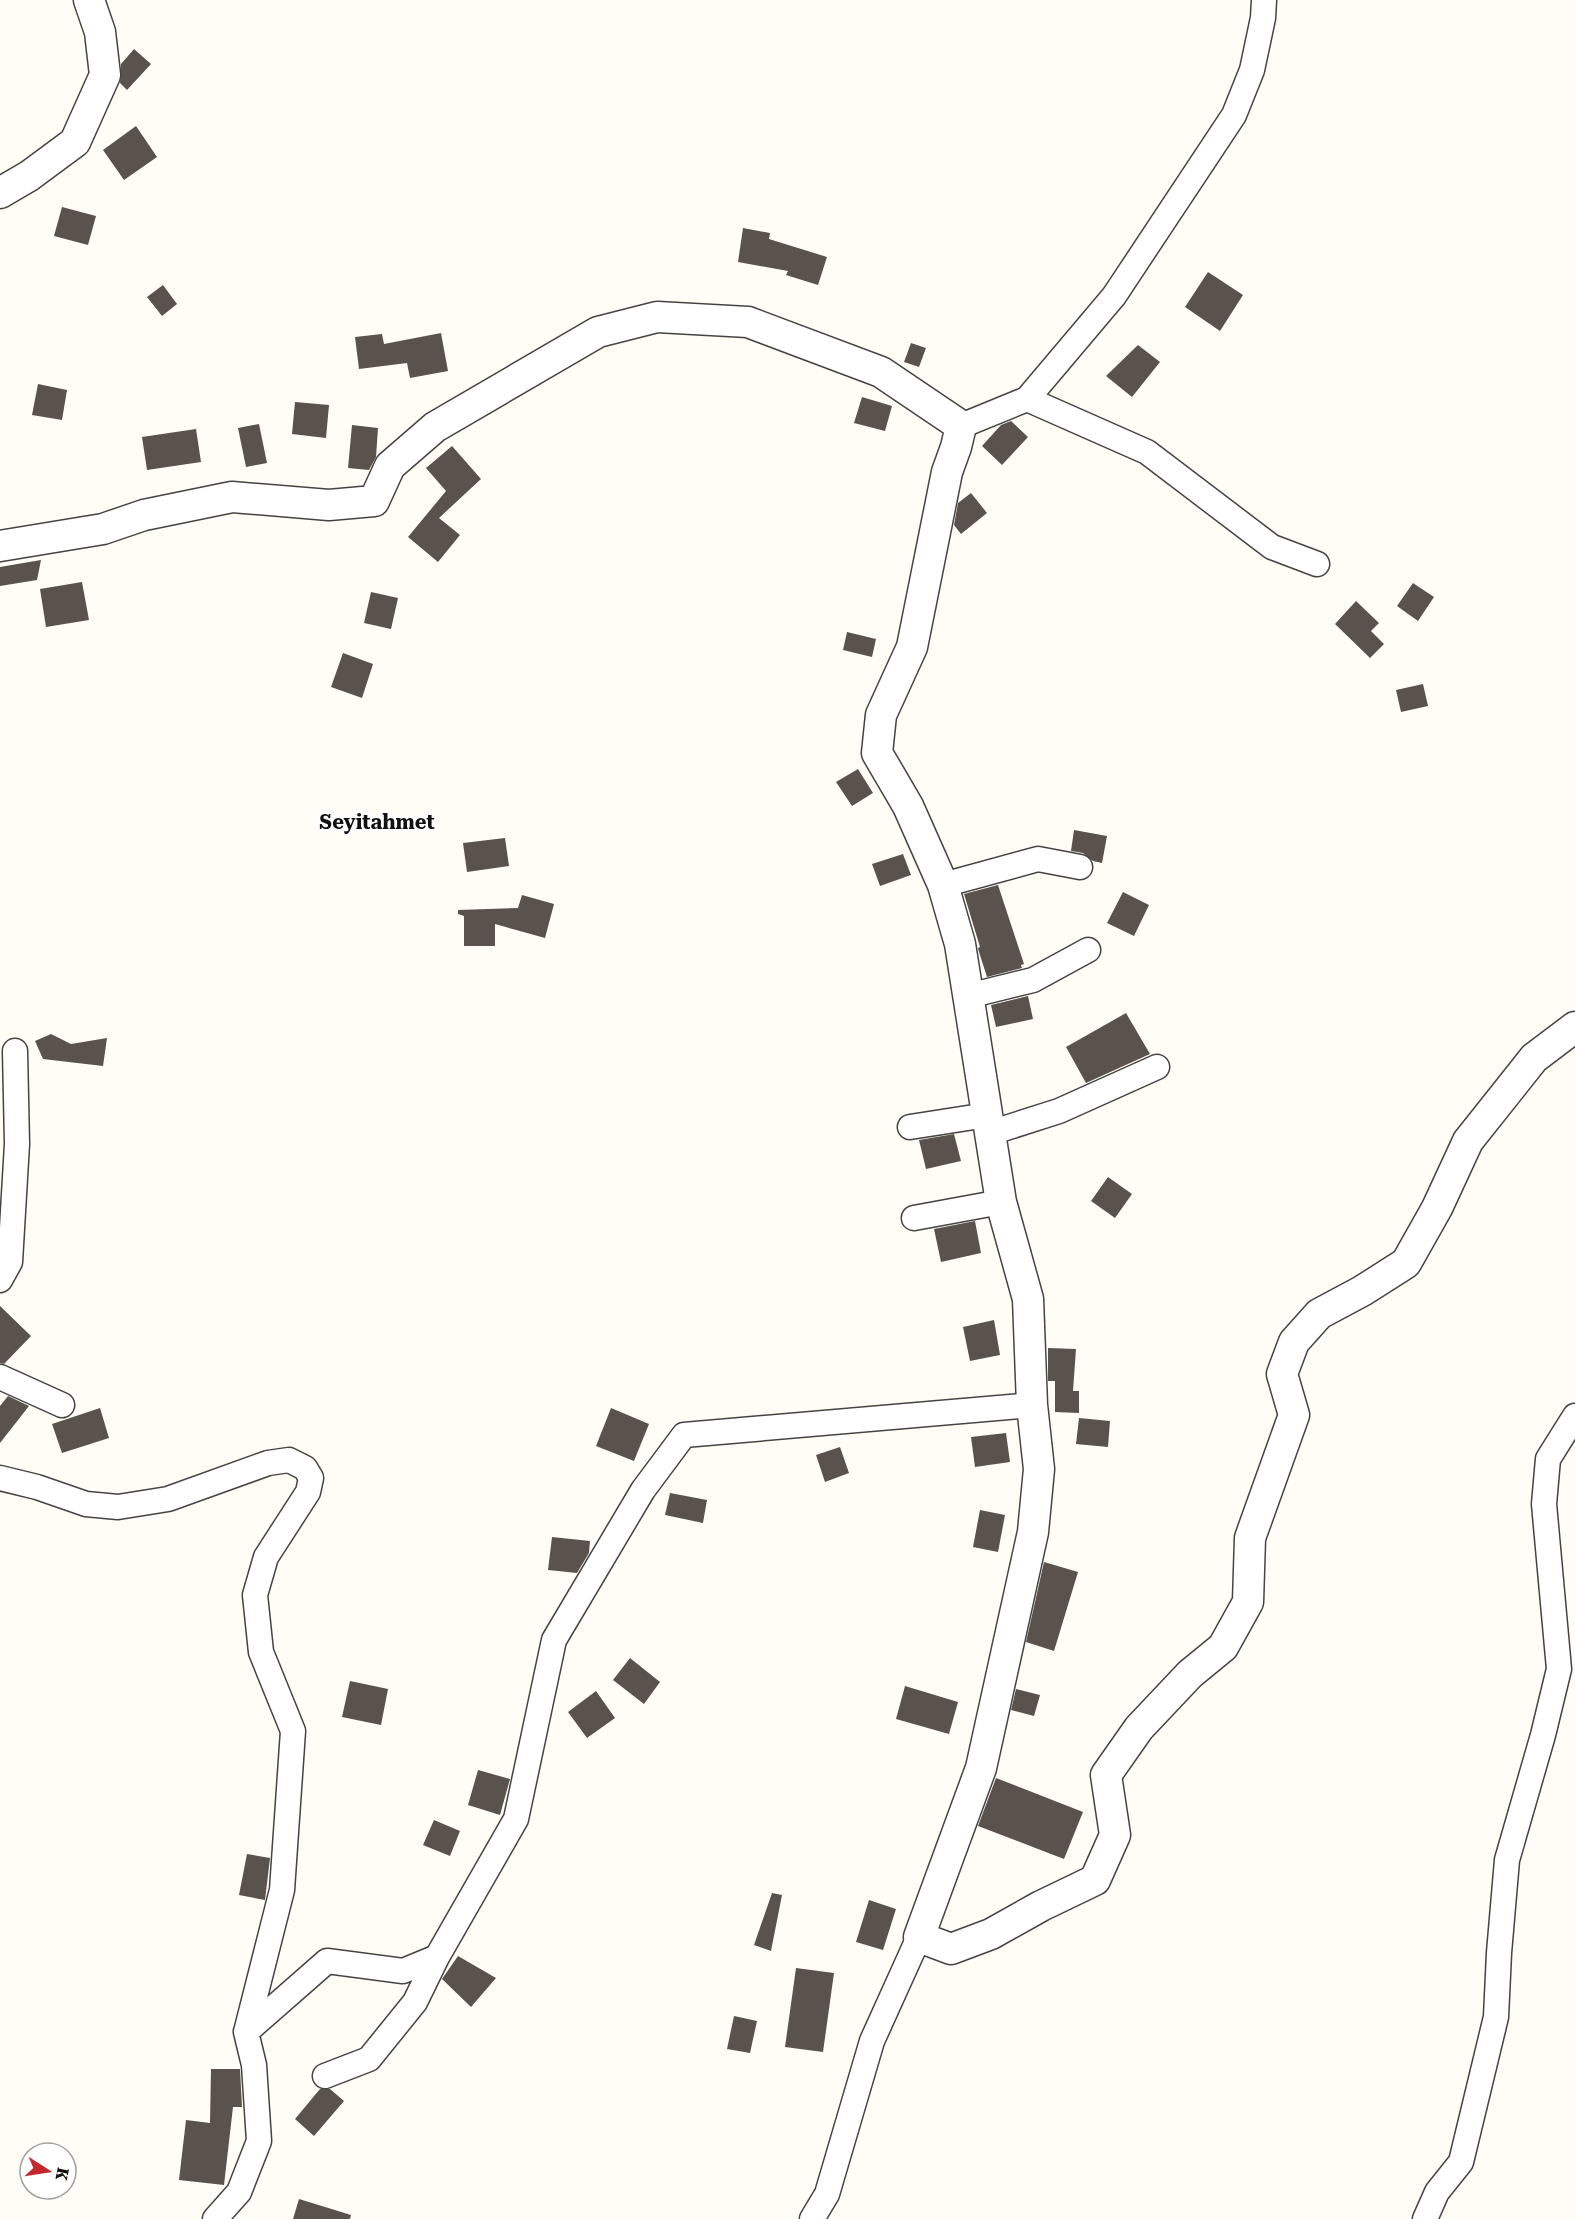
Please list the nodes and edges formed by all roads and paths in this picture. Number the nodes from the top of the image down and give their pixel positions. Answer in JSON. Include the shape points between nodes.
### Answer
{"nodes":[{"id":1,"x":89,"y":0,"type":"edge"},
{"id":2,"x":1264,"y":0,"type":"edge"},
{"id":3,"x":0,"y":193,"type":"edge"},
{"id":4,"x":1027,"y":399,"type":"junction"},
{"id":5,"x":961,"y":426,"type":"junction"},
{"id":6,"x":0,"y":546,"type":"edge"},
{"id":7,"x":1317,"y":564,"type":"dead end"},
{"id":8,"x":1080,"y":867,"type":"dead end"},
{"id":9,"x":942,"y":885,"type":"junction"},
{"id":10,"x":1088,"y":950,"type":"dead end"},
{"id":11,"x":968,"y":996,"type":"junction"},
{"id":12,"x":1575,"y":1027,"type":"edge"},
{"id":13,"x":15,"y":1051,"type":"dead end"},
{"id":14,"x":1157,"y":1067,"type":"dead end"},
{"id":15,"x":988,"y":1124,"type":"junction"},
{"id":16,"x":910,"y":1127,"type":"dead end"},
{"id":17,"x":1001,"y":1202,"type":"junction"},
{"id":18,"x":914,"y":1218,"type":"dead end"},
{"id":19,"x":0,"y":1280,"type":"edge"},
{"id":20,"x":0,"y":1377,"type":"edge"},
{"id":21,"x":62,"y":1405,"type":"dead end"},
{"id":22,"x":1032,"y":1405,"type":"junction"},
{"id":23,"x":1575,"y":1416,"type":"edge"},
{"id":24,"x":0,"y":1478,"type":"edge"},
{"id":25,"x":919,"y":1937,"type":"junction"},
{"id":26,"x":437,"y":1957,"type":"junction"},
{"id":27,"x":246,"y":2032,"type":"junction"},
{"id":28,"x":325,"y":2076,"type":"dead end"},
{"id":29,"x":215,"y":2219,"type":"edge"},
{"id":30,"x":812,"y":2219,"type":"edge"},
{"id":31,"x":1425,"y":2219,"type":"edge"}],
"edges":[{"from":1,"to":3,"type":"street","via":[[100,32],[105,75],[75,142]]},
{"from":2,"to":4,"type":"street","via":[[1252,70],[1234,115],[1114,296]]},
{"from":4,"to":5,"type":"street"},
{"from":4,"to":7,"type":"street","via":[[1147,452],[1272,547]]},
{"from":5,"to":6,"type":"street","via":[[881,372],[748,322],[657,317],[598,332],[435,427],[390,466],[374,501],[329,505],[232,497],[144,515],[103,529]]},
{"from":5,"to":9,"type":"street","via":[[947,472],[912,647],[881,715],[877,753],[908,806]]},
{"from":8,"to":9,"type":"street","via":[[1038,859]]},
{"from":9,"to":11,"type":"street","via":[[960,944]]},
{"from":10,"to":11,"type":"street","via":[[1033,980]]},
{"from":11,"to":15,"type":"street"},
{"from":12,"to":25,"type":"street","via":[[1534,1058],[1468,1141],[1406,1263],[1319,1314],[1294,1342],[1282,1374],[1294,1415],[1250,1538],[1248,1602],[1223,1647],[1190,1674],[1139,1728],[1106,1775],[1115,1835],[1095,1880],[991,1934],[951,1949]]},
{"from":13,"to":19,"type":"street","via":[[17,1144],[10,1262]]},
{"from":14,"to":15,"type":"street","via":[[1059,1111]]},
{"from":15,"to":16,"type":"street"},
{"from":15,"to":17,"type":"street"},
{"from":17,"to":18,"type":"street"},
{"from":17,"to":22,"type":"street","via":[[1028,1299]]},
{"from":20,"to":21,"type":"street"},
{"from":22,"to":25,"type":"street","via":[[1039,1469],[1033,1532],[981,1768]]},
{"from":22,"to":26,"type":"street","via":[[684,1435],[643,1490],[554,1640],[516,1819]]},
{"from":23,"to":31,"type":"street","via":[[1548,1459],[1544,1504],[1559,1669],[1507,1860],[1496,2017],[1461,2162],[1437,2192]]},
{"from":24,"to":27,"type":"street","via":[[86,1504],[118,1507],[168,1499],[268,1463],[289,1460],[304,1468],[311,1478],[308,1492],[266,1557],[255,1595],[261,1652],[293,1731],[282,1890]]},
{"from":25,"to":30,"type":"street","via":[[872,2041],[827,2194]]},
{"from":26,"to":27,"type":"street","via":[[403,1971],[327,1961]]},
{"from":26,"to":28,"type":"street","via":[[415,2002],[369,2060]]},
{"from":27,"to":29,"type":"street","via":[[254,2065],[259,2141],[239,2192]]}]}
